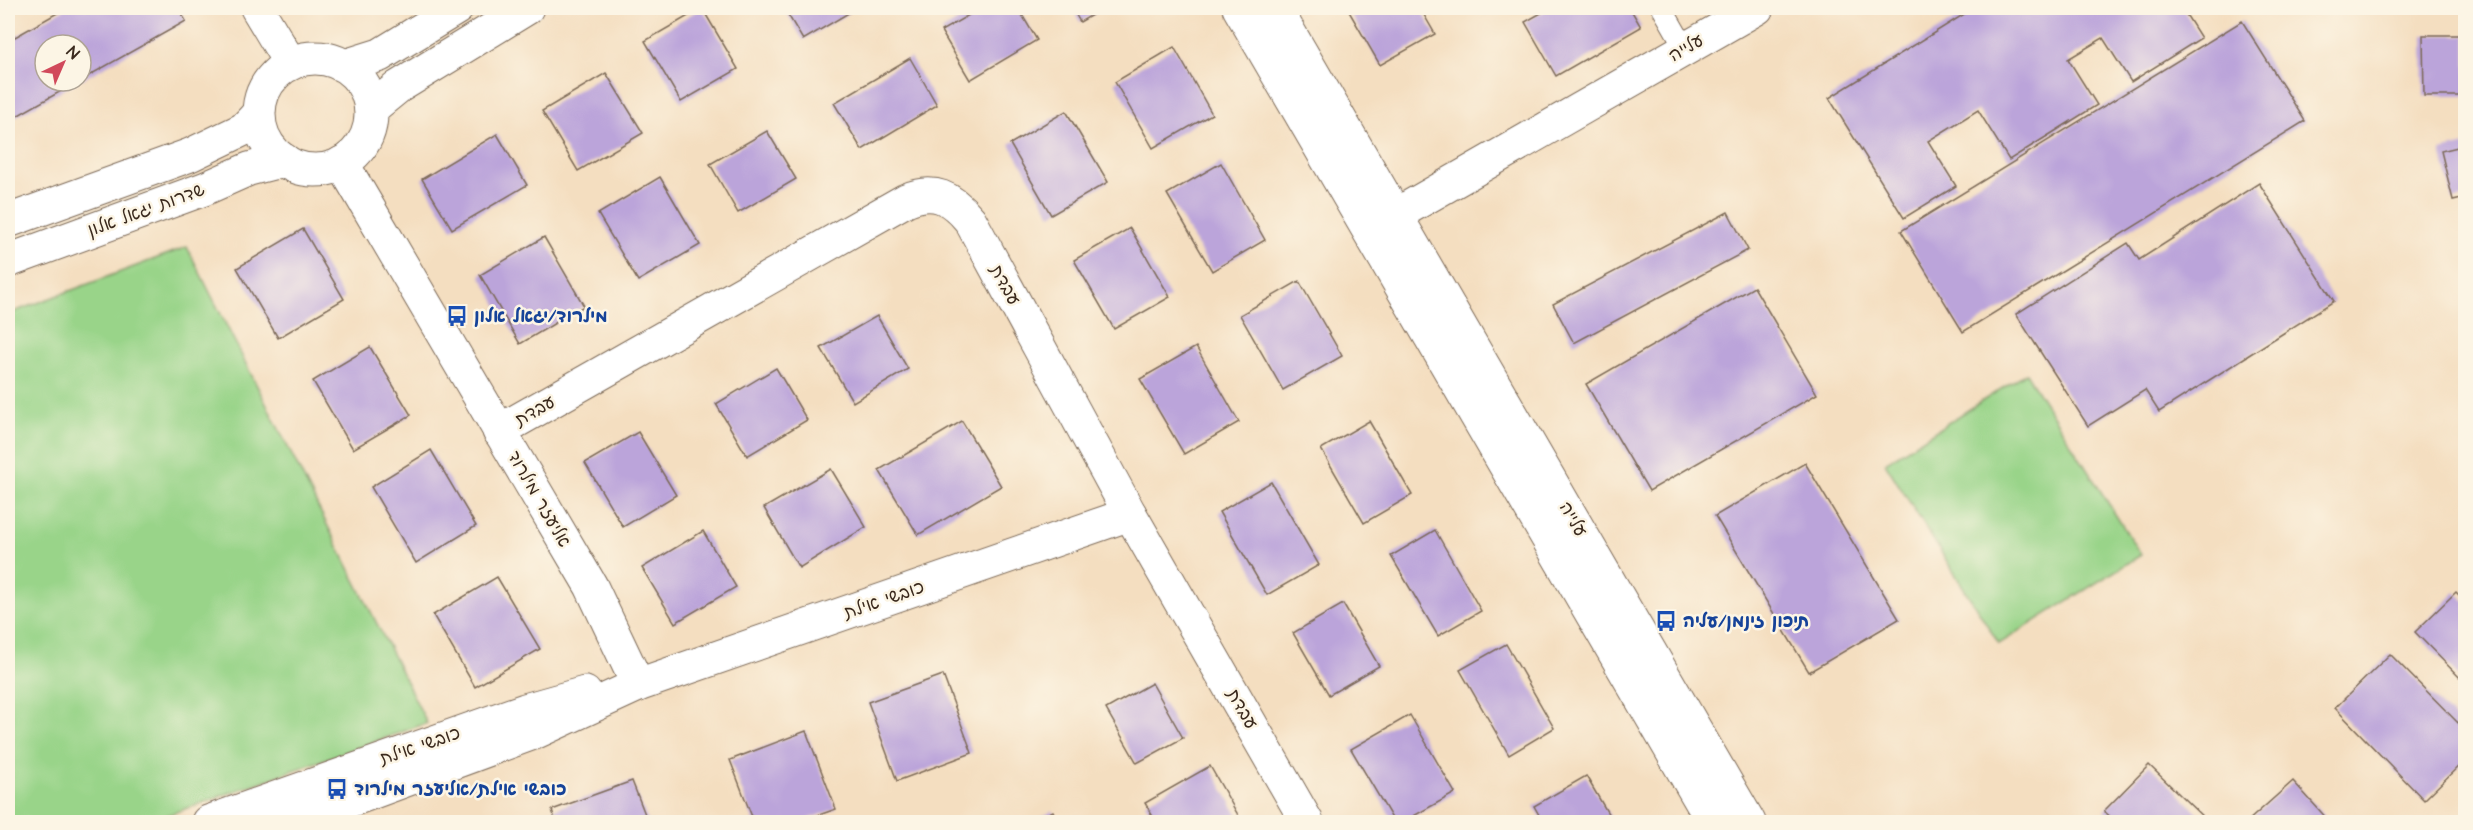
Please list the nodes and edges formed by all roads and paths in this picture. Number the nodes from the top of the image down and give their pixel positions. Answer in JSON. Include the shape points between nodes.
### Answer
{"nodes":[{"id":1,"x":257,"y":8,"type":"edge"},
{"id":2,"x":457,"y":8,"type":"edge"},
{"id":3,"x":527,"y":8,"type":"edge"},
{"id":4,"x":1239,"y":8,"type":"edge"},
{"id":5,"x":1275,"y":8,"type":"edge"},
{"id":6,"x":1662,"y":8,"type":"edge"},
{"id":7,"x":1757,"y":8,"type":"edge"},
{"id":8,"x":1685,"y":48,"type":"junction"},
{"id":9,"x":290,"y":63,"type":"junction"},
{"id":10,"x":345,"y":66,"type":"junction"},
{"id":11,"x":371,"y":110,"type":"junction"},
{"id":12,"x":258,"y":114,"type":"junction"},
{"id":13,"x":284,"y":160,"type":"junction"},
{"id":14,"x":342,"y":163,"type":"junction"},
{"id":15,"x":8,"y":221,"type":"edge"},
{"id":16,"x":1383,"y":222,"type":"junction"},
{"id":17,"x":8,"y":261,"type":"edge"},
{"id":18,"x":500,"y":431,"type":"junction"},
{"id":19,"x":1130,"y":514,"type":"junction"},
{"id":20,"x":638,"y":685,"type":"junction"},
{"id":21,"x":208,"y":822,"type":"edge"},
{"id":22,"x":292,"y":822,"type":"edge"},
{"id":23,"x":1308,"y":822,"type":"edge"},
{"id":24,"x":1713,"y":822,"type":"edge"},
{"id":25,"x":1749,"y":822,"type":"edge"}],
"edges":[{"from":1,"to":9,"type":"street"},
{"from":2,"to":10,"type":"street","via":[[380,55]]},
{"from":3,"to":11,"type":"street","via":[[398,87]]},
{"from":4,"to":16,"type":"street","name":"עלייה"},
{"from":5,"to":16,"type":"street","name":"עלייה"},
{"from":6,"to":8,"type":"lane"},
{"from":7,"to":8,"type":"street","name":"עלייה"},
{"from":8,"to":16,"type":"street","name":"עלייה"},
{"from":9,"to":10,"type":"street","via":[[318,57]]},
{"from":9,"to":12,"type":"street","via":[[270,80],[261,96]]},
{"from":10,"to":11,"type":"street","via":[[364,87]]},
{"from":11,"to":14,"type":"street","via":[[364,141]]},
{"from":12,"to":13,"type":"street","via":[[261,132],[270,148]]},
{"from":12,"to":15,"type":"street","name":"שדרות יגאל אלון","via":[[244,129],[190,154]]},
{"from":13,"to":14,"type":"street","via":[[300,168],[318,170]]},
{"from":13,"to":17,"type":"street","name":"שדרות יגאל אלון","via":[[249,169]]},
{"from":14,"to":18,"type":"street","name":"אליעזר מילרוד"},
{"from":16,"to":24,"type":"street","name":"עלייה"},
{"from":16,"to":25,"type":"street","name":"עלייה"},
{"from":18,"to":19,"type":"street","name":"עבדת","via":[[906,200],[932,193],[958,205],[970,220]]},
{"from":18,"to":20,"type":"street","name":"אליעזר מילרוד","via":[[604,612]]},
{"from":19,"to":20,"type":"street","name":"כובשי אילת"},
{"from":19,"to":23,"type":"street","name":"עבדת"},
{"from":20,"to":21,"type":"street","name":"כובשי אילת","via":[[587,692],[542,704]]},
{"from":20,"to":22,"type":"street","name":"כובשי אילת","via":[[536,732]]}]}
